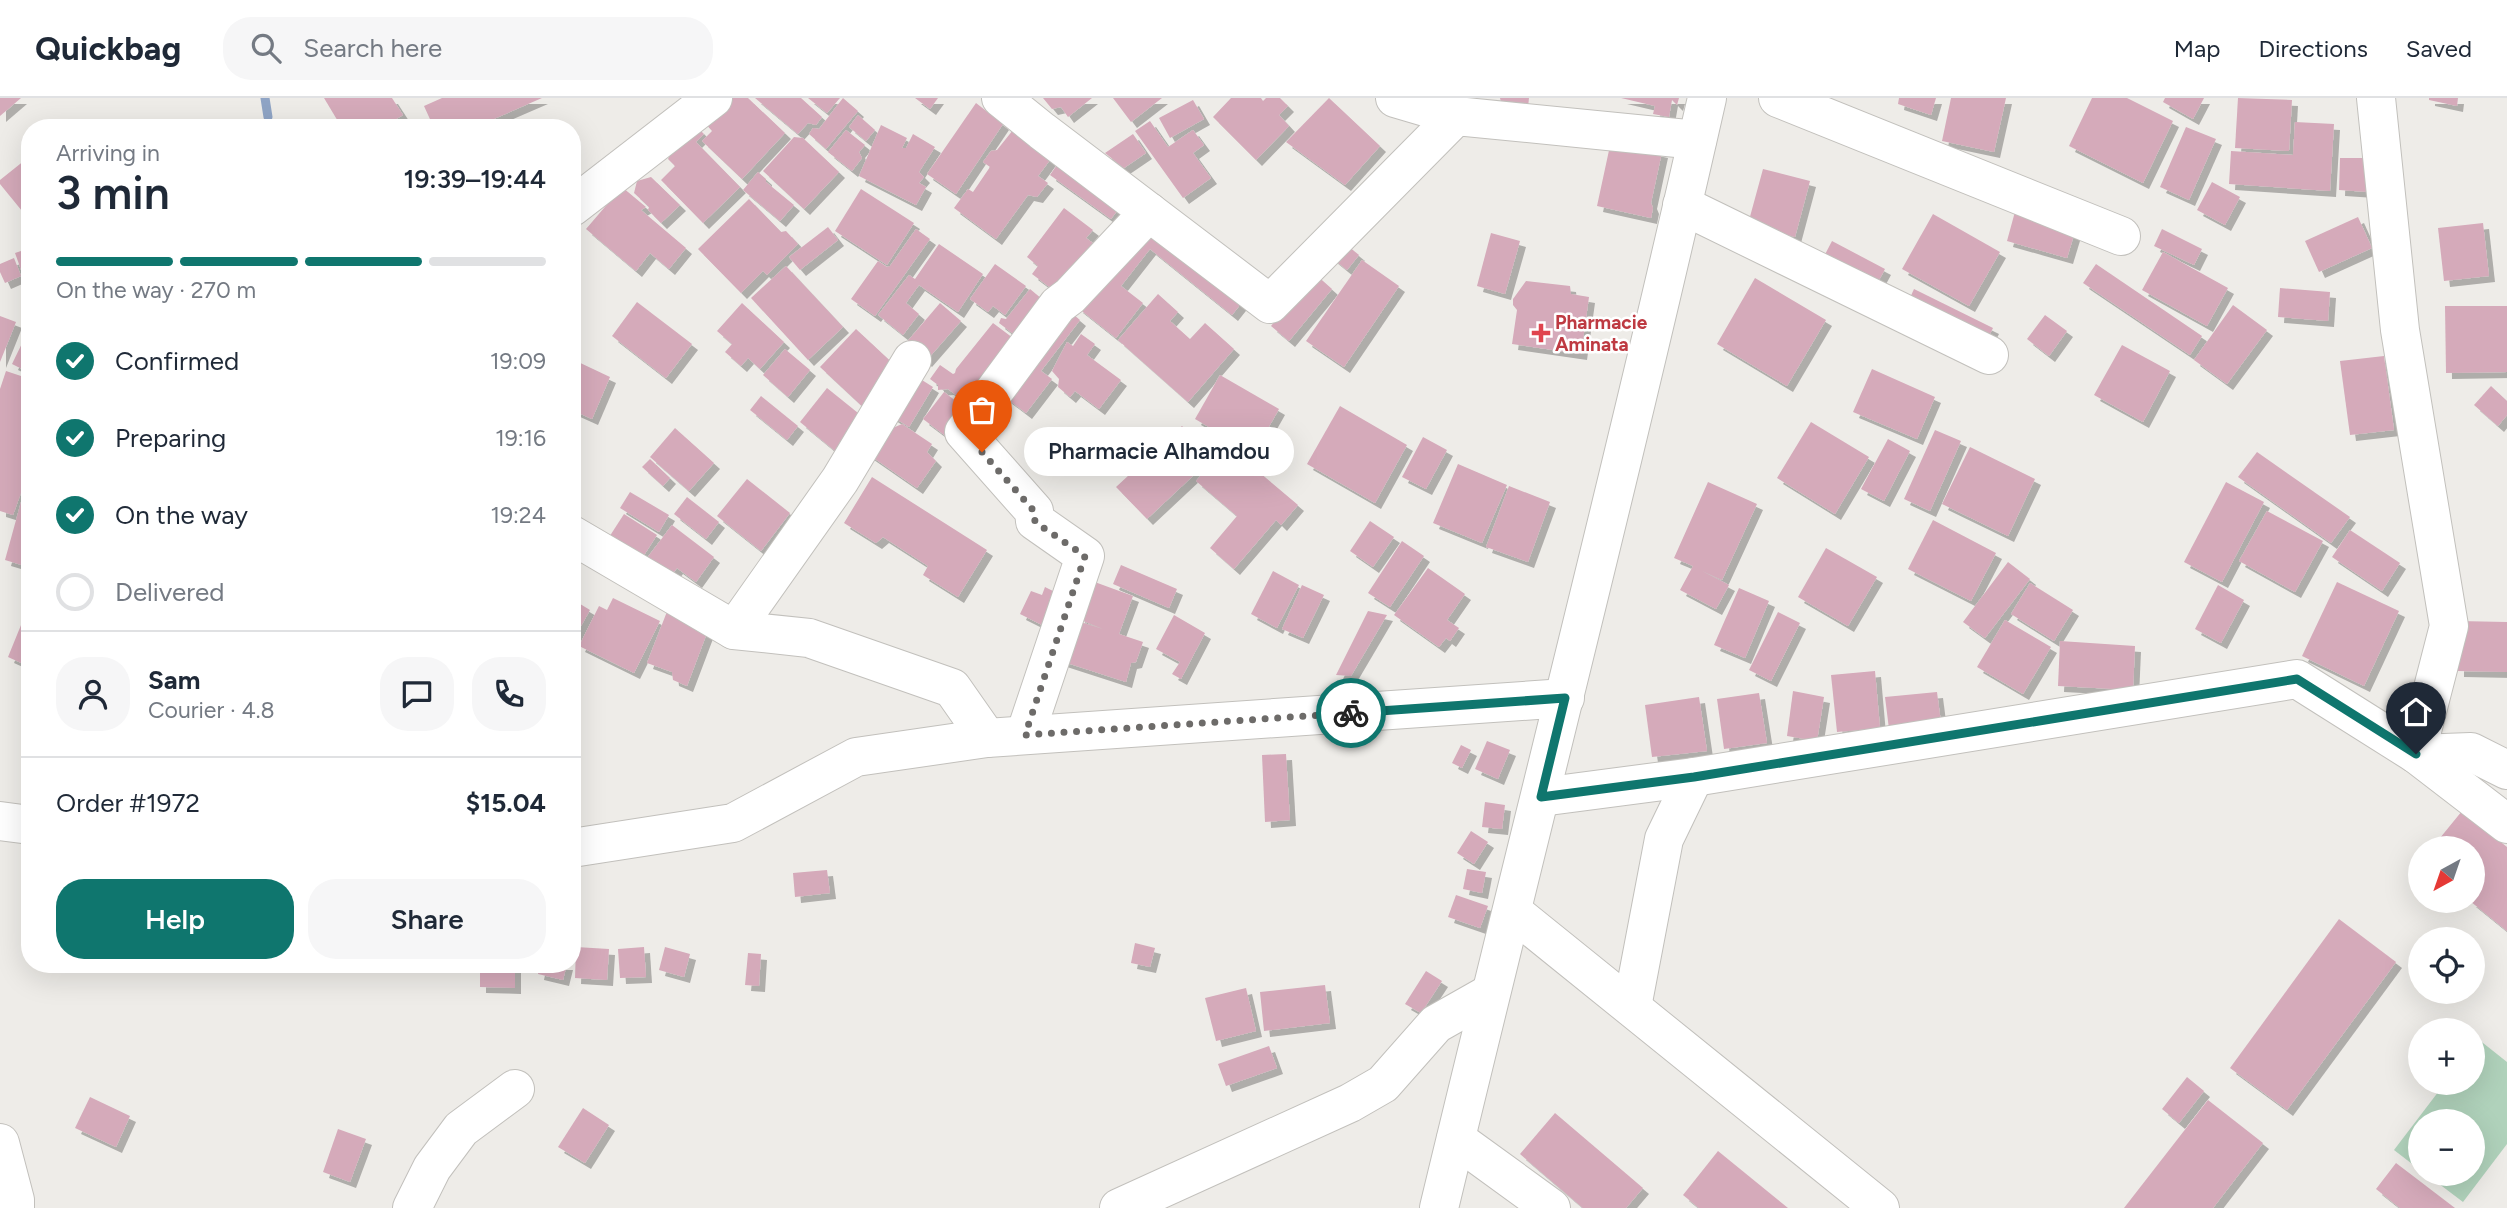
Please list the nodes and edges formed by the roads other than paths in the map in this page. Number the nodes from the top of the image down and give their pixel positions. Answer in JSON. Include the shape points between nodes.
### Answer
{"nodes":[{"id":1,"x":713,"y":98,"type":"edge"},
{"id":2,"x":1002,"y":98,"type":"edge"},
{"id":3,"x":1395,"y":98,"type":"edge"},
{"id":4,"x":1707,"y":98,"type":"edge"},
{"id":5,"x":1778,"y":98,"type":"edge"},
{"id":6,"x":2376,"y":98,"type":"edge"},
{"id":7,"x":1456,"y":116,"type":"junction"},
{"id":8,"x":1697,"y":140,"type":"junction"},
{"id":9,"x":581,"y":200,"type":"edge"},
{"id":10,"x":1682,"y":205,"type":"junction"},
{"id":11,"x":1149,"y":212,"type":"junction"},
{"id":12,"x":2121,"y":236,"type":"dead end"},
{"id":13,"x":1989,"y":355,"type":"dead end"},
{"id":14,"x":912,"y":360,"type":"dead end"},
{"id":15,"x":581,"y":540,"type":"edge"},
{"id":16,"x":734,"y":631,"type":"junction"},
{"id":17,"x":1565,"y":698,"type":"junction"},
{"id":18,"x":1025,"y":735,"type":"junction"},
{"id":19,"x":987,"y":738,"type":"junction"},
{"id":20,"x":2416,"y":754,"type":"junction"},
{"id":21,"x":2507,"y":770,"type":"edge"},
{"id":22,"x":1694,"y":777,"type":"junction"},
{"id":23,"x":1541,"y":797,"type":"junction"},
{"id":24,"x":0,"y":821,"type":"edge"},
{"id":25,"x":21,"y":824,"type":"edge"},
{"id":26,"x":2507,"y":824,"type":"edge"},
{"id":27,"x":581,"y":847,"type":"edge"},
{"id":28,"x":1511,"y":911,"type":"junction"},
{"id":29,"x":1489,"y":994,"type":"junction"},
{"id":30,"x":1632,"y":1007,"type":"junction"},
{"id":31,"x":515,"y":1089,"type":"dead end"},
{"id":32,"x":1456,"y":1139,"type":"junction"},
{"id":33,"x":0,"y":1143,"type":"edge"},
{"id":34,"x":15,"y":1208,"type":"edge"},
{"id":35,"x":412,"y":1208,"type":"edge"},
{"id":36,"x":1119,"y":1208,"type":"edge"},
{"id":37,"x":1439,"y":1208,"type":"edge"},
{"id":38,"x":1551,"y":1208,"type":"edge"},
{"id":39,"x":1880,"y":1208,"type":"edge"}],
"edges":[{"from":1,"to":9,"type":"street"},
{"from":2,"to":11,"type":"street"},
{"from":3,"to":7,"type":"street"},
{"from":4,"to":8,"type":"street"},
{"from":5,"to":12,"type":"street"},
{"from":6,"to":20,"type":"street","via":[[2400,330],[2449,626]]},
{"from":7,"to":8,"type":"street"},
{"from":7,"to":11,"type":"street","via":[[1270,304]]},
{"from":8,"to":10,"type":"street"},
{"from":10,"to":13,"type":"street"},
{"from":10,"to":17,"type":"street"},
{"from":11,"to":18,"type":"street","via":[[1058,305],[964,432],[1034,511],[1035,522],[1085,556]]},
{"from":14,"to":16,"type":"street","via":[[840,480]]},
{"from":15,"to":16,"type":"street"},
{"from":16,"to":19,"type":"street","via":[[809,638],[952,688]]},
{"from":17,"to":18,"type":"street"},
{"from":17,"to":23,"type":"street"},
{"from":18,"to":19,"type":"street"},
{"from":19,"to":27,"type":"street","via":[[856,757],[733,823]]},
{"from":20,"to":21,"type":"street","via":[[2471,752]]},
{"from":20,"to":22,"type":"street","via":[[2297,679]]},
{"from":20,"to":26,"type":"street"},
{"from":22,"to":23,"type":"street"},
{"from":22,"to":30,"type":"street","via":[[1664,839]]},
{"from":23,"to":28,"type":"street"},
{"from":24,"to":25,"type":"street"},
{"from":28,"to":29,"type":"street"},
{"from":28,"to":30,"type":"street"},
{"from":29,"to":32,"type":"street"},
{"from":29,"to":36,"type":"street","via":[[1436,1024],[1383,1084]]},
{"from":30,"to":39,"type":"street"},
{"from":31,"to":35,"type":"street","via":[[461,1129],[432,1168]]},
{"from":32,"to":37,"type":"street"},
{"from":32,"to":38,"type":"street"},
{"from":33,"to":34,"type":"street"}]}
